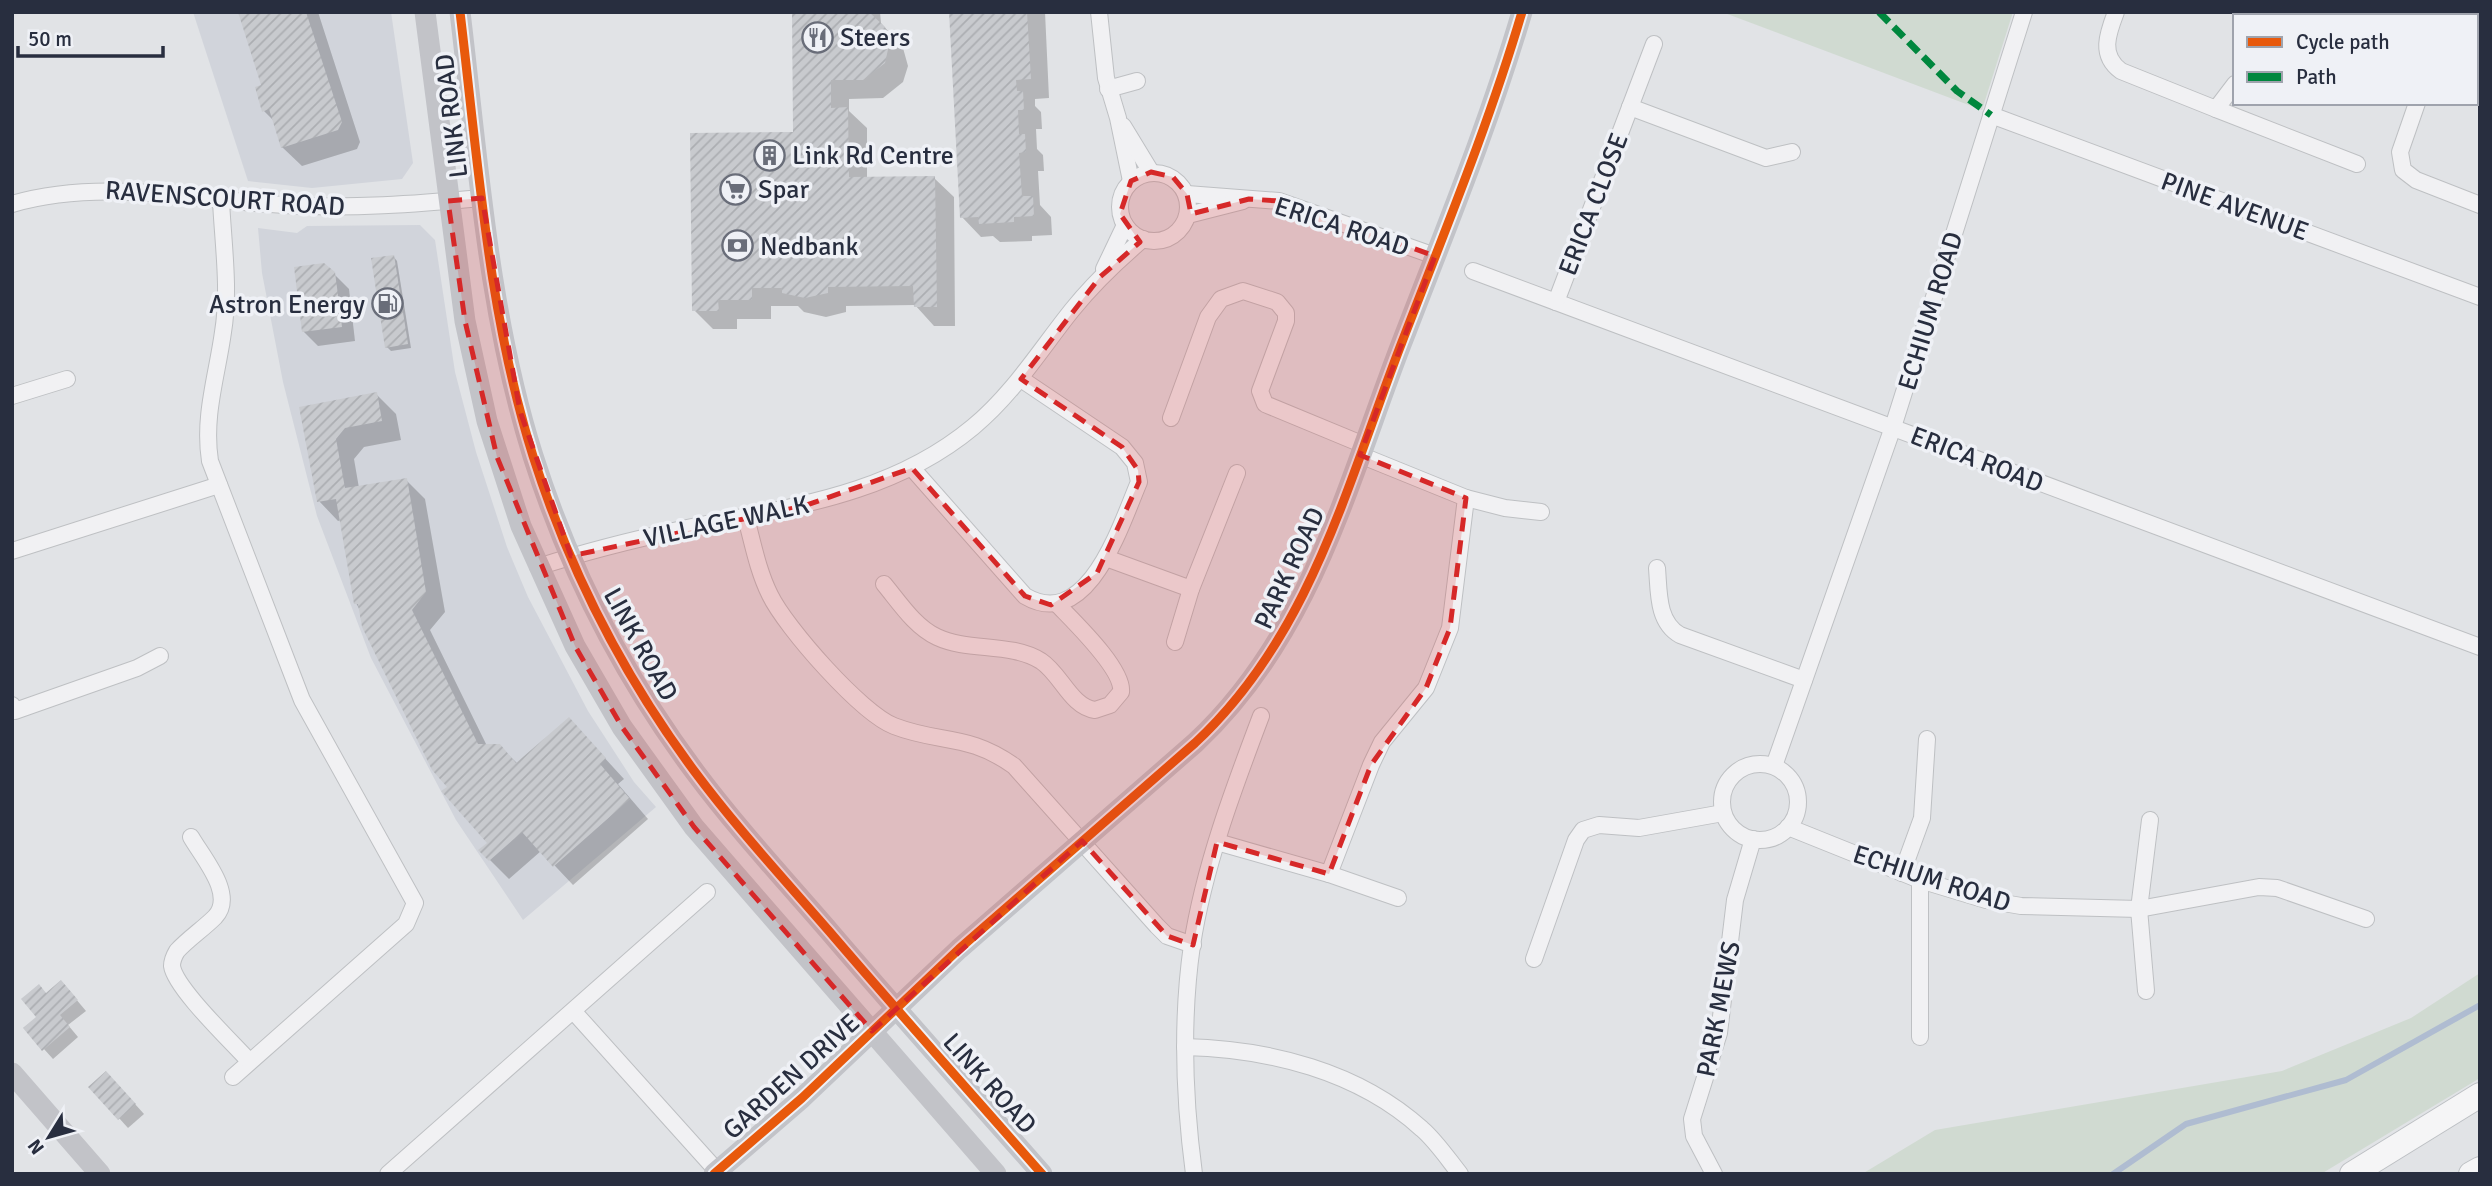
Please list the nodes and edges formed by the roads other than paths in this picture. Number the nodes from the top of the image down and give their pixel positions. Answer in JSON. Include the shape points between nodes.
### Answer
{"nodes":[{"id":1,"x":425,"y":12,"type":"edge"},
{"id":2,"x":460,"y":12,"type":"edge"},
{"id":3,"x":1522,"y":12,"type":"edge"},
{"id":4,"x":2024,"y":12,"type":"edge"},
{"id":5,"x":2116,"y":12,"type":"edge"},
{"id":6,"x":1102,"y":13,"type":"edge"},
{"id":7,"x":1654,"y":44,"type":"dead end"},
{"id":8,"x":1137,"y":81,"type":"dead end"},
{"id":9,"x":2233,"y":87,"type":"edge"},
{"id":10,"x":1108,"y":89,"type":"junction"},
{"id":11,"x":2416,"y":105,"type":"edge"},
{"id":12,"x":1630,"y":107,"type":"junction"},
{"id":13,"x":2216,"y":109,"type":"junction"},
{"id":14,"x":1991,"y":115,"type":"junction"},
{"id":15,"x":1118,"y":118,"type":"junction"},
{"id":16,"x":1791,"y":152,"type":"dead end"},
{"id":17,"x":2357,"y":164,"type":"dead end"},
{"id":18,"x":1152,"y":172,"type":"junction"},
{"id":19,"x":1131,"y":181,"type":"junction"},
{"id":20,"x":1187,"y":194,"type":"junction"},
{"id":21,"x":482,"y":198,"type":"junction"},
{"id":22,"x":1249,"y":199,"type":"junction"},
{"id":23,"x":221,"y":201,"type":"junction"},
{"id":24,"x":448,"y":201,"type":"junction"},
{"id":25,"x":12,"y":204,"type":"edge"},
{"id":26,"x":2480,"y":205,"type":"edge"},
{"id":27,"x":1188,"y":215,"type":"junction"},
{"id":28,"x":1125,"y":225,"type":"junction"},
{"id":29,"x":1143,"y":239,"type":"junction"},
{"id":30,"x":1435,"y":256,"type":"junction"},
{"id":31,"x":1473,"y":271,"type":"dead end"},
{"id":32,"x":1100,"y":277,"type":"junction"},
{"id":33,"x":2480,"y":297,"type":"edge"},
{"id":34,"x":1556,"y":302,"type":"junction"},
{"id":35,"x":67,"y":379,"type":"dead end"},
{"id":36,"x":1021,"y":379,"type":"junction"},
{"id":37,"x":12,"y":396,"type":"edge"},
{"id":38,"x":1171,"y":418,"type":"dead end"},
{"id":39,"x":1893,"y":427,"type":"junction"},
{"id":40,"x":1362,"y":450,"type":"junction"},
{"id":41,"x":912,"y":468,"type":"junction"},
{"id":42,"x":1237,"y":472,"type":"dead end"},
{"id":43,"x":219,"y":485,"type":"junction"},
{"id":44,"x":1466,"y":498,"type":"junction"},
{"id":45,"x":1541,"y":512,"type":"dead end"},
{"id":46,"x":747,"y":518,"type":"junction"},
{"id":47,"x":12,"y":551,"type":"edge"},
{"id":48,"x":570,"y":556,"type":"junction"},
{"id":49,"x":1106,"y":558,"type":"junction"},
{"id":50,"x":538,"y":567,"type":"junction"},
{"id":51,"x":1657,"y":568,"type":"dead end"},
{"id":52,"x":884,"y":584,"type":"dead end"},
{"id":53,"x":1191,"y":589,"type":"junction"},
{"id":54,"x":1057,"y":604,"type":"junction"},
{"id":55,"x":1175,"y":642,"type":"dead end"},
{"id":56,"x":2480,"y":647,"type":"edge"},
{"id":57,"x":160,"y":656,"type":"dead end"},
{"id":58,"x":1804,"y":680,"type":"junction"},
{"id":59,"x":12,"y":705,"type":"edge"},
{"id":60,"x":1261,"y":716,"type":"dead end"},
{"id":61,"x":1927,"y":739,"type":"dead end"},
{"id":62,"x":1774,"y":766,"type":"junction"},
{"id":63,"x":1723,"y":813,"type":"junction"},
{"id":64,"x":2150,"y":820,"type":"dead end"},
{"id":65,"x":1788,"y":827,"type":"junction"},
{"id":66,"x":191,"y":838,"type":"dead end"},
{"id":67,"x":1753,"y":839,"type":"junction"},
{"id":68,"x":1082,"y":841,"type":"junction"},
{"id":69,"x":1217,"y":842,"type":"junction"},
{"id":70,"x":1902,"y":873,"type":"junction"},
{"id":71,"x":1329,"y":874,"type":"junction"},
{"id":72,"x":1920,"y":880,"type":"junction"},
{"id":73,"x":706,"y":891,"type":"dead end"},
{"id":74,"x":1398,"y":898,"type":"dead end"},
{"id":75,"x":2139,"y":909,"type":"junction"},
{"id":76,"x":2366,"y":919,"type":"dead end"},
{"id":77,"x":1192,"y":945,"type":"junction"},
{"id":78,"x":1534,"y":959,"type":"dead end"},
{"id":79,"x":2146,"y":991,"type":"dead end"},
{"id":80,"x":896,"y":1009,"type":"junction"},
{"id":81,"x":574,"y":1012,"type":"junction"},
{"id":82,"x":872,"y":1031,"type":"junction"},
{"id":83,"x":1920,"y":1037,"type":"dead end"},
{"id":84,"x":1185,"y":1047,"type":"junction"},
{"id":85,"x":249,"y":1061,"type":"junction"},
{"id":86,"x":12,"y":1073,"type":"edge"},
{"id":87,"x":233,"y":1077,"type":"dead end"},
{"id":88,"x":2480,"y":1095,"type":"edge"},
{"id":89,"x":2480,"y":1169,"type":"edge"},
{"id":90,"x":715,"y":1172,"type":"edge"},
{"id":91,"x":100,"y":1174,"type":"edge"},
{"id":92,"x":388,"y":1174,"type":"edge"},
{"id":93,"x":996,"y":1174,"type":"edge"},
{"id":94,"x":1042,"y":1174,"type":"edge"},
{"id":95,"x":1194,"y":1174,"type":"edge"},
{"id":96,"x":1460,"y":1174,"type":"edge"},
{"id":97,"x":1714,"y":1174,"type":"edge"},
{"id":98,"x":2352,"y":1174,"type":"edge"},
{"id":99,"x":2471,"y":1174,"type":"edge"}],
"edges":[{"from":1,"to":24,"type":"street","name":"LINK ROAD"},
{"from":2,"to":21,"type":"street","name":"LINK ROAD"},
{"from":3,"to":30,"type":"street","name":"PARK ROAD"},
{"from":4,"to":14,"type":"street","name":"ECHIUM ROAD"},
{"from":5,"to":13,"type":"street","via":[[2106,43],[2116,68]]},
{"from":6,"to":10,"type":"street"},
{"from":7,"to":12,"type":"street","name":"ERICA CLOSE"},
{"from":8,"to":10,"type":"street"},
{"from":9,"to":13,"type":"street"},
{"from":10,"to":15,"type":"street"},
{"from":11,"to":26,"type":"street","via":[[2400,152],[2403,170],[2416,180]]},
{"from":12,"to":16,"type":"street","name":"ERICA CLOSE","via":[[1766,158]]},
{"from":12,"to":34,"type":"street","name":"ERICA CLOSE"},
{"from":13,"to":17,"type":"street"},
{"from":14,"to":33,"type":"street","name":"PINE AVENUE"},
{"from":14,"to":39,"type":"street","name":"ECHIUM ROAD"},
{"from":15,"to":18,"type":"street"},
{"from":15,"to":19,"type":"street"},
{"from":18,"to":19,"type":"street"},
{"from":18,"to":20,"type":"street","via":[[1173,177]]},
{"from":19,"to":28,"type":"street","via":[[1120,202]]},
{"from":20,"to":22,"type":"street","name":"ERICA ROAD"},
{"from":20,"to":27,"type":"street"},
{"from":21,"to":24,"type":"street","name":"RAVENSCOURT ROAD"},
{"from":21,"to":48,"type":"street","name":"LINK ROAD","via":[[500,323],[520,411]]},
{"from":22,"to":27,"type":"street","name":"ERICA ROAD"},
{"from":22,"to":30,"type":"street","name":"ERICA ROAD","via":[[1279,201]]},
{"from":23,"to":24,"type":"street","name":"RAVENSCOURT ROAD","via":[[349,207]]},
{"from":23,"to":25,"type":"street","name":"RAVENSCOURT ROAD","via":[[82,190]]},
{"from":23,"to":43,"type":"street","via":[[224,330],[206,436]]},
{"from":24,"to":50,"type":"street","name":"LINK ROAD","via":[[464,321],[487,421]]},
{"from":27,"to":29,"type":"street","via":[[1171,237]]},
{"from":28,"to":29,"type":"street"},
{"from":28,"to":32,"type":"street","name":"VILLAGE WALK"},
{"from":29,"to":32,"type":"street","name":"VILLAGE WALK"},
{"from":30,"to":40,"type":"street","name":"PARK ROAD"},
{"from":31,"to":34,"type":"street","name":"ERICA ROAD"},
{"from":32,"to":36,"type":"street","name":"VILLAGE WALK"},
{"from":34,"to":39,"type":"street","name":"ERICA ROAD"},
{"from":35,"to":37,"type":"street"},
{"from":36,"to":41,"type":"street","name":"VILLAGE WALK","via":[[972,427]]},
{"from":36,"to":49,"type":"street","via":[[1122,447],[1135,463],[1139,482]]},
{"from":38,"to":40,"type":"street","via":[[1208,317],[1229,293],[1243,291],[1277,302],[1287,316],[1260,391],[1265,404]]},
{"from":39,"to":56,"type":"street","name":"ERICA ROAD"},
{"from":39,"to":58,"type":"street","name":"ECHIUM ROAD"},
{"from":40,"to":44,"type":"street"},
{"from":40,"to":68,"type":"street","name":"PARK ROAD","via":[[1312,580],[1263,667],[1212,726]]},
{"from":41,"to":46,"type":"street","name":"VILLAGE WALK","via":[[863,489]]},
{"from":41,"to":54,"type":"street","via":[[1025,596],[1037,603]]},
{"from":42,"to":53,"type":"street"},
{"from":43,"to":47,"type":"street"},
{"from":43,"to":85,"type":"street","via":[[302,699],[415,903],[406,924]]},
{"from":44,"to":45,"type":"street"},
{"from":44,"to":71,"type":"street","via":[[1445,645],[1426,688],[1377,753]]},
{"from":46,"to":48,"type":"street","name":"VILLAGE WALK"},
{"from":46,"to":68,"type":"street","via":[[759,567],[785,619],[861,703],[892,725],[994,751],[1014,766]]},
{"from":48,"to":50,"type":"street","name":"VILLAGE WALK"},
{"from":48,"to":80,"type":"street","name":"LINK ROAD","via":[[629,672],[694,771]]},
{"from":49,"to":53,"type":"street"},
{"from":49,"to":54,"type":"street","via":[[1079,590]]},
{"from":50,"to":82,"type":"street","name":"LINK ROAD","via":[[575,646],[641,756],[707,844]]},
{"from":51,"to":58,"type":"street","via":[[1663,617],[1674,632]]},
{"from":52,"to":54,"type":"street","via":[[922,628],[937,637],[1032,657],[1051,669],[1082,705],[1103,708],[1121,692],[1119,680]]},
{"from":53,"to":55,"type":"street"},
{"from":57,"to":59,"type":"street","via":[[15,710]]},
{"from":58,"to":62,"type":"street","name":"ECHIUM ROAD"},
{"from":60,"to":69,"type":"street"},
{"from":61,"to":70,"type":"street","via":[[1922,818]]},
{"from":62,"to":63,"type":"street","via":[[1749,765],[1729,778]]},
{"from":62,"to":65,"type":"street","via":[[1797,793],[1795,817]]},
{"from":63,"to":67,"type":"street","via":[[1739,834]]},
{"from":63,"to":78,"type":"street","via":[[1639,828],[1599,825],[1583,830]]},
{"from":64,"to":75,"type":"street"},
{"from":65,"to":67,"type":"street","via":[[1771,839]]},
{"from":65,"to":70,"type":"street","name":"ECHIUM ROAD"},
{"from":66,"to":85,"type":"street","via":[[221,890],[223,904],[177,951],[172,964],[182,987]]},
{"from":67,"to":97,"type":"street","name":"PARK MEWS","via":[[1735,900],[1719,1033],[1692,1119],[1694,1136]]},
{"from":68,"to":77,"type":"street","via":[[1162,931]]},
{"from":68,"to":80,"type":"street","name":"PARK ROAD"},
{"from":69,"to":71,"type":"street"},
{"from":69,"to":77,"type":"street"},
{"from":70,"to":72,"type":"street","name":"ECHIUM ROAD"},
{"from":71,"to":74,"type":"street"},
{"from":72,"to":75,"type":"street","name":"ECHIUM ROAD","via":[[2010,905]]},
{"from":72,"to":83,"type":"street"},
{"from":73,"to":81,"type":"street"},
{"from":75,"to":76,"type":"street","name":"ECHIUM ROAD","via":[[2259,887],[2277,888]]},
{"from":75,"to":79,"type":"street"},
{"from":77,"to":84,"type":"street"},
{"from":80,"to":82,"type":"street","name":"GARDEN DRIVE"},
{"from":80,"to":94,"type":"street","name":"LINK ROAD"},
{"from":81,"to":90,"type":"street"},
{"from":81,"to":92,"type":"street"},
{"from":82,"to":90,"type":"street","name":"GARDEN DRIVE"},
{"from":82,"to":93,"type":"street","name":"LINK ROAD"},
{"from":84,"to":95,"type":"street","via":[[1186,1115]]},
{"from":84,"to":96,"type":"street","via":[[1263,1054],[1361,1086],[1423,1130]]},
{"from":85,"to":87,"type":"street"},
{"from":86,"to":91,"type":"street"},
{"from":88,"to":98,"type":"main road"},
{"from":89,"to":99,"type":"main road"}]}
